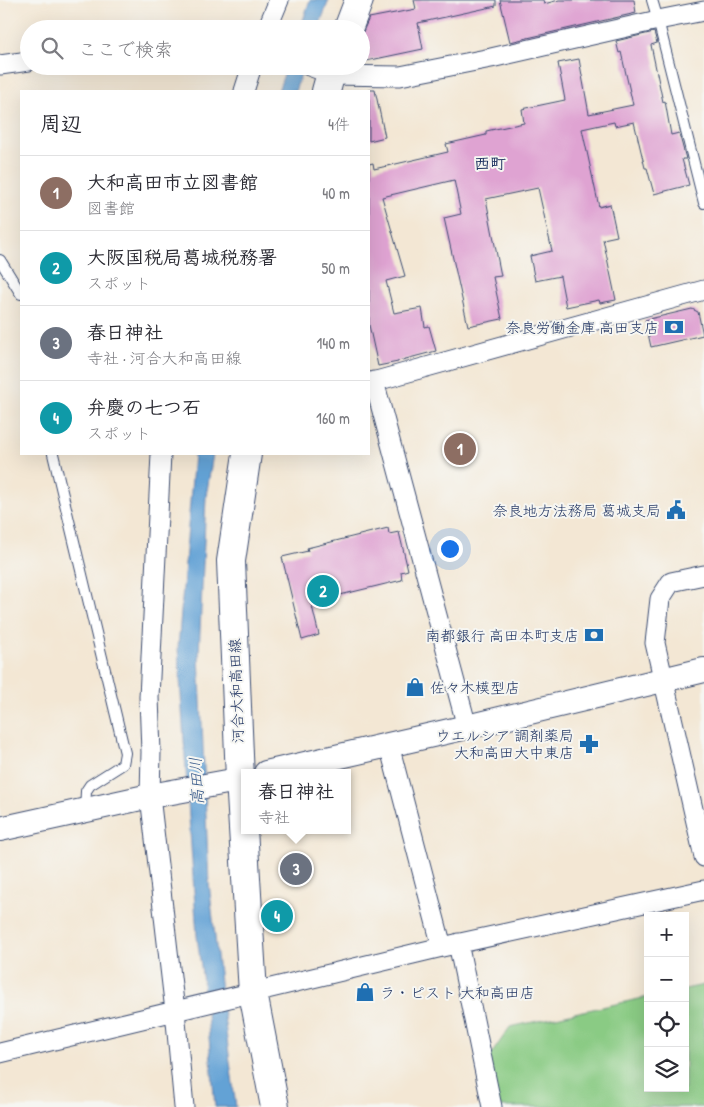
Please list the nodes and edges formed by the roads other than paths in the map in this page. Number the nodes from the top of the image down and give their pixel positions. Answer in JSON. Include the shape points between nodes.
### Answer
{"nodes":[{"id":1,"x":279,"y":0,"type":"edge"},
{"id":2,"x":359,"y":0,"type":"edge"},
{"id":3,"x":652,"y":0,"type":"edge"},
{"id":4,"x":704,"y":11,"type":"edge"},
{"id":5,"x":271,"y":20,"type":"edge"},
{"id":6,"x":351,"y":20,"type":"edge"},
{"id":7,"x":658,"y":20,"type":"junction"},
{"id":8,"x":20,"y":62,"type":"edge"},
{"id":9,"x":0,"y":65,"type":"edge"},
{"id":10,"x":249,"y":75,"type":"edge"},
{"id":11,"x":362,"y":75,"type":"edge"},
{"id":12,"x":244,"y":90,"type":"edge"},
{"id":13,"x":704,"y":204,"type":"edge"},
{"id":14,"x":0,"y":260,"type":"edge"},
{"id":15,"x":704,"y":290,"type":"edge"},
{"id":16,"x":20,"y":292,"type":"edge"},
{"id":17,"x":372,"y":382,"type":"edge"},
{"id":18,"x":53,"y":455,"type":"edge"},
{"id":19,"x":161,"y":455,"type":"edge"},
{"id":20,"x":247,"y":455,"type":"edge"},
{"id":21,"x":704,"y":575,"type":"edge"},
{"id":22,"x":704,"y":670,"type":"edge"},
{"id":23,"x":663,"y":679,"type":"junction"},
{"id":24,"x":467,"y":727,"type":"junction"},
{"id":25,"x":389,"y":745,"type":"junction"},
{"id":26,"x":284,"y":769,"type":"edge"},
{"id":27,"x":237,"y":780,"type":"edge"},
{"id":28,"x":158,"y":795,"type":"junction"},
{"id":29,"x":85,"y":810,"type":"junction"},
{"id":30,"x":0,"y":829,"type":"edge"},
{"id":31,"x":704,"y":857,"type":"edge"},
{"id":32,"x":704,"y":890,"type":"edge"},
{"id":33,"x":450,"y":945,"type":"junction"},
{"id":34,"x":245,"y":994,"type":"junction"},
{"id":35,"x":184,"y":1009,"type":"junction"},
{"id":36,"x":1,"y":1050,"type":"edge"},
{"id":37,"x":184,"y":1107,"type":"edge"},
{"id":38,"x":275,"y":1107,"type":"edge"},
{"id":39,"x":492,"y":1107,"type":"edge"}],
"edges":[{"from":1,"to":5,"type":"street"},
{"from":2,"to":6,"type":"main road"},
{"from":3,"to":7,"type":"lane"},
{"from":4,"to":7,"type":"street"},
{"from":7,"to":11,"type":"street","via":[[400,76]]},
{"from":7,"to":13,"type":"lane"},
{"from":8,"to":9,"type":"street"},
{"from":10,"to":12,"type":"street"},
{"from":14,"to":16,"type":"lane"},
{"from":15,"to":17,"type":"street"},
{"from":17,"to":24,"type":"street"},
{"from":18,"to":29,"type":"lane","via":[[125,753],[123,764],[90,784],[86,791]]},
{"from":19,"to":28,"type":"street","via":[[149,697],[150,752]]},
{"from":20,"to":27,"type":"main road","name":"河合大和高田線","via":[[231,561]]},
{"from":21,"to":23,"type":"street","via":[[671,582],[660,599],[655,643]]},
{"from":22,"to":23,"type":"street"},
{"from":23,"to":24,"type":"street"},
{"from":23,"to":31,"type":"street"},
{"from":24,"to":25,"type":"street"},
{"from":25,"to":26,"type":"street"},
{"from":25,"to":33,"type":"street"},
{"from":27,"to":28,"type":"street"},
{"from":27,"to":34,"type":"main road","name":"河合大和高田線"},
{"from":28,"to":29,"type":"street"},
{"from":28,"to":35,"type":"street"},
{"from":29,"to":30,"type":"street"},
{"from":32,"to":33,"type":"street"},
{"from":33,"to":34,"type":"street"},
{"from":33,"to":39,"type":"street"},
{"from":34,"to":35,"type":"street"},
{"from":34,"to":38,"type":"main road","name":"河合大和高田線"},
{"from":35,"to":36,"type":"street"},
{"from":35,"to":37,"type":"street"}]}
